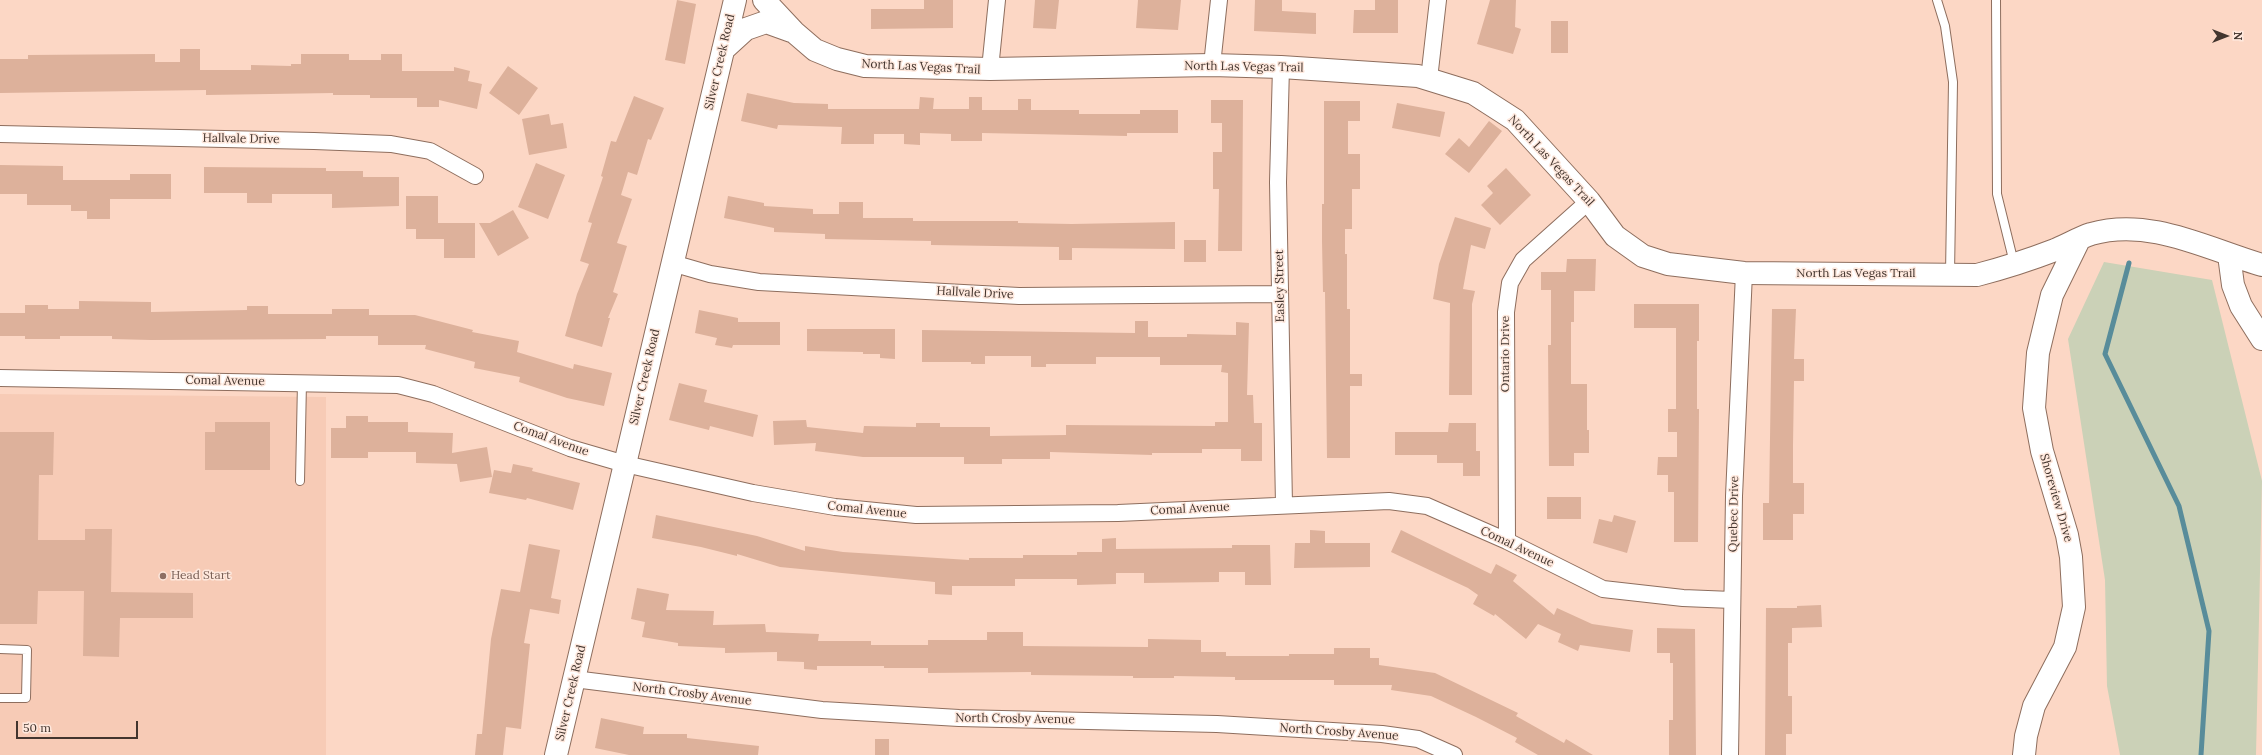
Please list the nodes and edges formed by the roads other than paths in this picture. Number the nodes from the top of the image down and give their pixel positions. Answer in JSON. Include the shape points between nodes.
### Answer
{"nodes":[{"id":1,"x":735,"y":0,"type":"edge"},
{"id":2,"x":764,"y":0,"type":"edge"},
{"id":3,"x":997,"y":0,"type":"edge"},
{"id":4,"x":1218,"y":0,"type":"edge"},
{"id":5,"x":1438,"y":0,"type":"edge"},
{"id":6,"x":1937,"y":0,"type":"edge"},
{"id":7,"x":1996,"y":0,"type":"edge"},
{"id":8,"x":794,"y":32,"type":"junction"},
{"id":9,"x":723,"y":50,"type":"junction"},
{"id":10,"x":1212,"y":65,"type":"junction"},
{"id":11,"x":1281,"y":67,"type":"junction"},
{"id":12,"x":990,"y":69,"type":"junction"},
{"id":13,"x":1429,"y":79,"type":"junction"},
{"id":14,"x":0,"y":134,"type":"edge"},
{"id":15,"x":475,"y":176,"type":"dead end"},
{"id":16,"x":1589,"y":200,"type":"junction"},
{"id":17,"x":2079,"y":240,"type":"junction"},
{"id":18,"x":2229,"y":255,"type":"junction"},
{"id":19,"x":672,"y":264,"type":"junction"},
{"id":20,"x":2262,"y":265,"type":"edge"},
{"id":21,"x":2015,"y":266,"type":"junction"},
{"id":22,"x":1744,"y":273,"type":"junction"},
{"id":23,"x":1950,"y":275,"type":"junction"},
{"id":24,"x":1280,"y":294,"type":"junction"},
{"id":25,"x":2262,"y":339,"type":"edge"},
{"id":26,"x":0,"y":378,"type":"edge"},
{"id":27,"x":302,"y":382,"type":"junction"},
{"id":28,"x":625,"y":464,"type":"junction"},
{"id":29,"x":300,"y":481,"type":"dead end"},
{"id":30,"x":1284,"y":505,"type":"junction"},
{"id":31,"x":1507,"y":541,"type":"junction"},
{"id":32,"x":1732,"y":600,"type":"junction"},
{"id":33,"x":0,"y":649,"type":"edge"},
{"id":34,"x":574,"y":679,"type":"junction"},
{"id":35,"x":0,"y":698,"type":"edge"},
{"id":36,"x":556,"y":755,"type":"edge"},
{"id":37,"x":1454,"y":755,"type":"edge"},
{"id":38,"x":1730,"y":755,"type":"edge"},
{"id":39,"x":2024,"y":755,"type":"edge"}],
"edges":[{"from":1,"to":9,"type":"street","name":"Silver Creek Road"},
{"from":2,"to":8,"type":"street","name":"North Las Vegas Trail"},
{"from":3,"to":12,"type":"street"},
{"from":4,"to":10,"type":"street"},
{"from":5,"to":13,"type":"street"},
{"from":6,"to":23,"type":"lane","via":[[1945,26],[1953,82]]},
{"from":7,"to":21,"type":"lane","via":[[1998,194]]},
{"from":8,"to":9,"type":"street","via":[[766,22],[746,29]]},
{"from":8,"to":12,"type":"street","name":"North Las Vegas Trail","via":[[815,50],[865,66]]},
{"from":9,"to":19,"type":"street","name":"Silver Creek Road"},
{"from":10,"to":11,"type":"street","name":"North Las Vegas Trail"},
{"from":10,"to":12,"type":"street","name":"North Las Vegas Trail"},
{"from":11,"to":13,"type":"street","name":"North Las Vegas Trail","via":[[1411,75]]},
{"from":11,"to":24,"type":"street","name":"Easley Street","via":[[1278,182]]},
{"from":13,"to":16,"type":"street","name":"North Las Vegas Trail","via":[[1473,93],[1516,120]]},
{"from":14,"to":15,"type":"street","name":"Hallvale Drive","via":[[391,144],[430,151]]},
{"from":16,"to":22,"type":"street","name":"North Las Vegas Trail","via":[[1615,236],[1643,256],[1668,264]]},
{"from":16,"to":31,"type":"street","name":"Ontario Drive","via":[[1522,260],[1510,283],[1506,312]]},
{"from":17,"to":18,"type":"street","name":"North Las Vegas Trail","via":[[2091,234],[2134,229],[2187,239]]},
{"from":17,"to":21,"type":"street","name":"North Las Vegas Trail"},
{"from":17,"to":39,"type":"street","name":"Shoreview Drive","via":[[2052,295],[2038,353],[2034,408],[2042,451],[2067,535],[2074,607],[2066,647],[2034,706]]},
{"from":18,"to":20,"type":"street","name":"North Las Vegas Trail"},
{"from":18,"to":25,"type":"street","via":[[2232,285],[2241,306]]},
{"from":19,"to":24,"type":"street","name":"Hallvale Drive","via":[[710,274],[759,282],[1019,296]]},
{"from":19,"to":28,"type":"street","name":"Silver Creek Road"},
{"from":21,"to":23,"type":"street","name":"North Las Vegas Trail","via":[[1977,275]]},
{"from":22,"to":23,"type":"street","name":"North Las Vegas Trail"},
{"from":22,"to":32,"type":"street","name":"Quebec Drive"},
{"from":24,"to":30,"type":"street","name":"Easley Street"},
{"from":26,"to":27,"type":"street","name":"Comal Avenue"},
{"from":27,"to":28,"type":"street","name":"Comal Avenue","via":[[398,384],[433,394],[570,448]]},
{"from":27,"to":29,"type":"lane"},
{"from":28,"to":30,"type":"street","name":"Comal Avenue","via":[[753,493],[835,507],[916,515],[1118,513]]},
{"from":28,"to":34,"type":"street","name":"Silver Creek Road"},
{"from":30,"to":31,"type":"street","name":"Comal Avenue","via":[[1389,502],[1427,506]]},
{"from":31,"to":32,"type":"street","name":"Comal Avenue","via":[[1603,589],[1683,598]]},
{"from":32,"to":38,"type":"street","name":"Quebec Drive"},
{"from":33,"to":35,"type":"lane","via":[[27,650],[26,698]]},
{"from":34,"to":36,"type":"street","name":"Silver Creek Road"},
{"from":34,"to":37,"type":"street","name":"North Crosby Avenue","via":[[822,710],[959,718],[1217,724],[1382,734],[1418,739]]}]}
